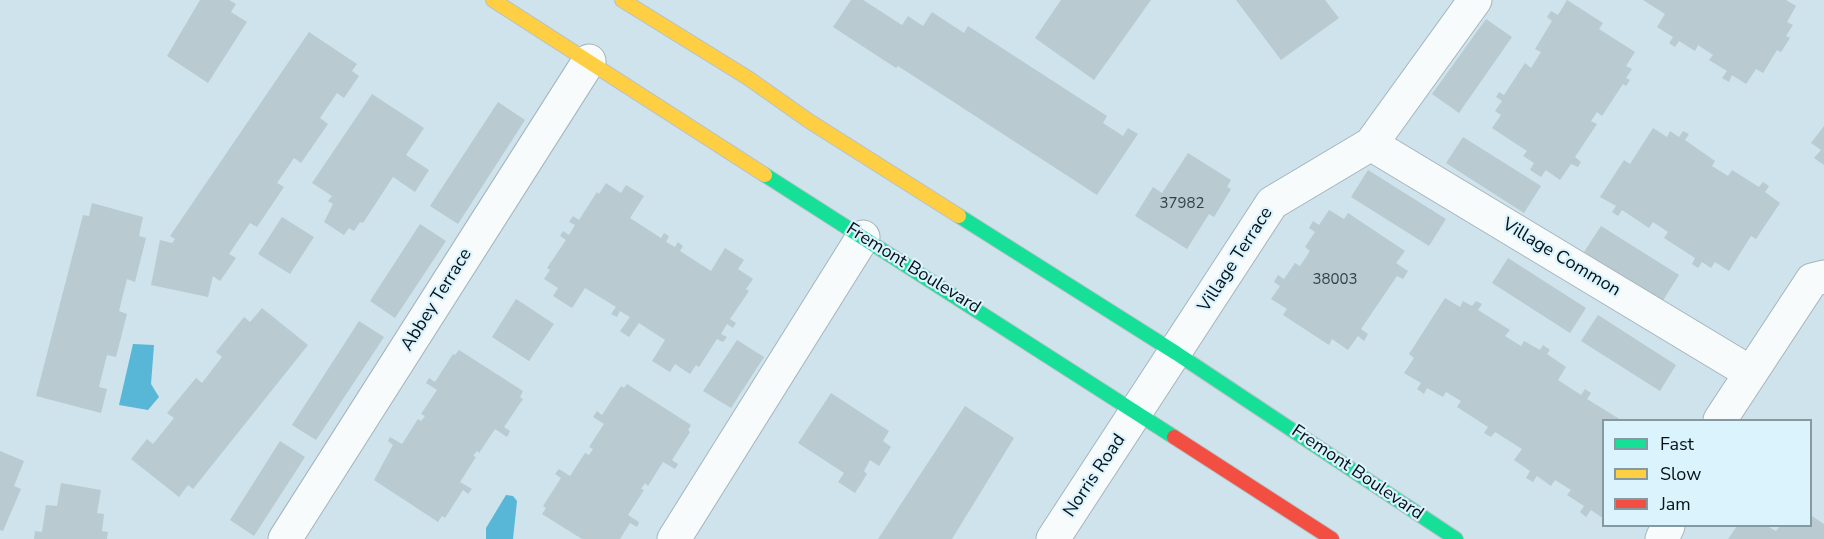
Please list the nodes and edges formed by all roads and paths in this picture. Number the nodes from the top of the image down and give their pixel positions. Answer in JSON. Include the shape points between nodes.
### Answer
{"nodes":[{"id":1,"x":493,"y":0,"type":"edge"},
{"id":2,"x":622,"y":0,"type":"edge"},
{"id":3,"x":1475,"y":0,"type":"edge"},
{"id":4,"x":589,"y":61,"type":"junction"},
{"id":5,"x":1371,"y":144,"type":"junction"},
{"id":6,"x":863,"y":237,"type":"junction"},
{"id":7,"x":1824,"y":277,"type":"edge"},
{"id":8,"x":1176,"y":353,"type":"junction"},
{"id":9,"x":1751,"y":373,"type":"junction"},
{"id":10,"x":1137,"y":412,"type":"junction"},
{"id":11,"x":1721,"y":419,"type":"edge"},
{"id":12,"x":285,"y":539,"type":"edge"},
{"id":13,"x":674,"y":539,"type":"edge"},
{"id":14,"x":1053,"y":539,"type":"edge"},
{"id":15,"x":1332,"y":539,"type":"edge"},
{"id":16,"x":1456,"y":539,"type":"edge"}],
"edges":[{"from":1,"to":4,"type":"main road","name":"Fremont Boulevard"},
{"from":2,"to":8,"type":"main road","name":"Fremont Boulevard"},
{"from":3,"to":5,"type":"street","name":"Village Terrace"},
{"from":4,"to":6,"type":"main road","name":"Fremont Boulevard"},
{"from":4,"to":12,"type":"street","name":"Abbey Terrace"},
{"from":5,"to":8,"type":"street","name":"Village Terrace","via":[[1272,203]]},
{"from":5,"to":9,"type":"street","name":"Village Common"},
{"from":6,"to":10,"type":"main road","name":"Fremont Boulevard"},
{"from":6,"to":13,"type":"street"},
{"from":7,"to":9,"type":"street","via":[[1812,280]]},
{"from":8,"to":10,"type":"street","name":"Village Terrace"},
{"from":8,"to":16,"type":"main road","name":"Fremont Boulevard"},
{"from":9,"to":11,"type":"street"},
{"from":10,"to":14,"type":"street","name":"Norris Road"},
{"from":10,"to":15,"type":"main road","name":"Fremont Boulevard"}]}
